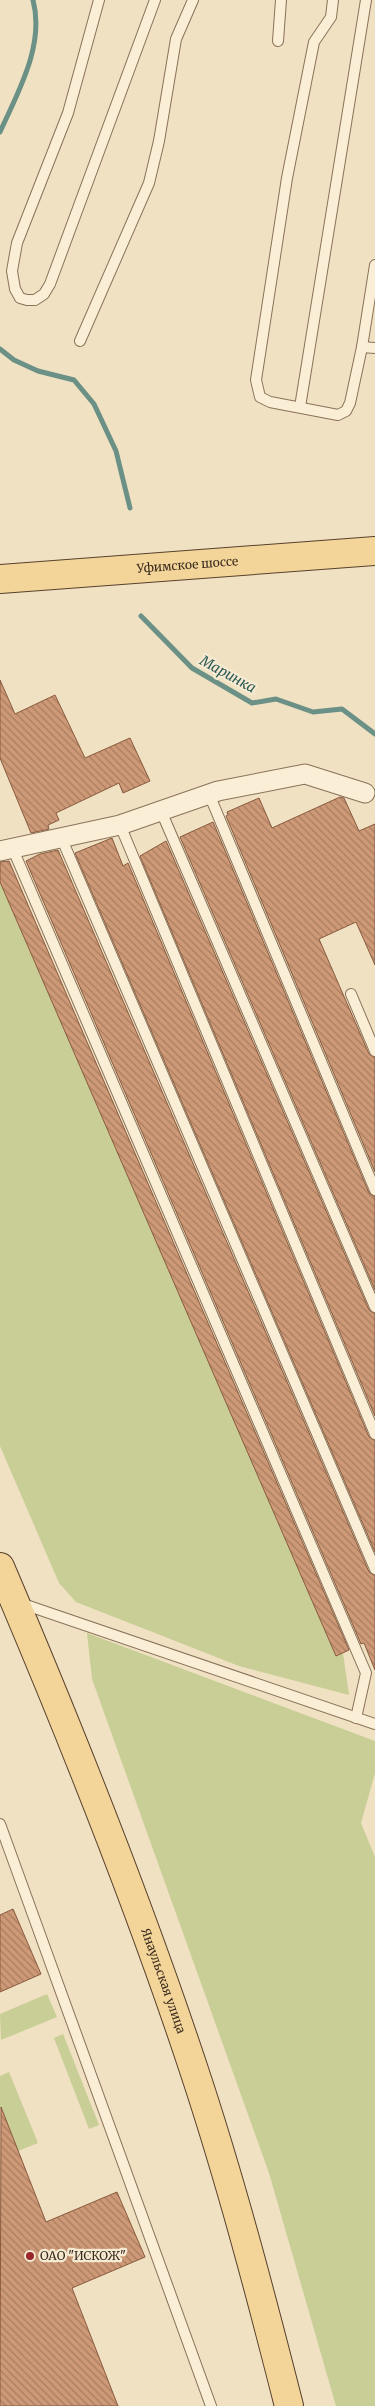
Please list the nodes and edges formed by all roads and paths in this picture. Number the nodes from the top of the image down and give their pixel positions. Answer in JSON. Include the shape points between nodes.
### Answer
{"nodes":[{"id":1,"x":99,"y":0,"type":"edge"},
{"id":2,"x":155,"y":0,"type":"edge"},
{"id":3,"x":193,"y":0,"type":"edge"},
{"id":4,"x":281,"y":0,"type":"edge"},
{"id":5,"x":333,"y":0,"type":"edge"},
{"id":6,"x":366,"y":0,"type":"edge"},
{"id":7,"x":278,"y":41,"type":"dead end"},
{"id":8,"x":375,"y":266,"type":"edge"},
{"id":9,"x":80,"y":341,"type":"dead end"},
{"id":10,"x":362,"y":347,"type":"junction"},
{"id":11,"x":375,"y":348,"type":"edge"},
{"id":12,"x":300,"y":408,"type":"junction"},
{"id":13,"x":375,"y":551,"type":"edge"},
{"id":14,"x":0,"y":579,"type":"edge"},
{"id":15,"x":365,"y":793,"type":"dead end"},
{"id":16,"x":209,"y":794,"type":"junction"},
{"id":17,"x":161,"y":811,"type":"junction"},
{"id":18,"x":120,"y":825,"type":"junction"},
{"id":19,"x":61,"y":837,"type":"junction"},
{"id":20,"x":6,"y":849,"type":"edge"},
{"id":21,"x":351,"y":994,"type":"dead end"},
{"id":22,"x":375,"y":1051,"type":"edge"},
{"id":23,"x":375,"y":1190,"type":"edge"},
{"id":24,"x":375,"y":1307,"type":"edge"},
{"id":25,"x":375,"y":1432,"type":"edge"},
{"id":26,"x":0,"y":1567,"type":"edge"},
{"id":27,"x":375,"y":1570,"type":"edge"},
{"id":28,"x":14,"y":1600,"type":"junction"},
{"id":29,"x":356,"y":1718,"type":"junction"},
{"id":30,"x":375,"y":1724,"type":"edge"},
{"id":31,"x":0,"y":1824,"type":"edge"},
{"id":32,"x":211,"y":2406,"type":"edge"},
{"id":33,"x":290,"y":2406,"type":"edge"}],
"edges":[{"from":1,"to":2,"type":"lane","via":[[68,113],[17,243],[12,270],[15,289],[20,298],[27,300],[35,300],[44,294],[50,284]]},
{"from":3,"to":9,"type":"lane","via":[[176,39],[149,183]]},
{"from":4,"to":7,"type":"lane"},
{"from":5,"to":12,"type":"lane","via":[[331,17],[314,42],[287,178],[256,380],[260,397]]},
{"from":6,"to":12,"type":"lane"},
{"from":8,"to":10,"type":"lane"},
{"from":10,"to":11,"type":"lane"},
{"from":10,"to":12,"type":"lane","via":[[346,411],[338,415]]},
{"from":13,"to":14,"type":"main road","name":"Уфимское шоссе"},
{"from":15,"to":16,"type":"street","via":[[305,774]]},
{"from":16,"to":17,"type":"street"},
{"from":16,"to":23,"type":"lane"},
{"from":17,"to":18,"type":"street"},
{"from":17,"to":24,"type":"lane"},
{"from":18,"to":19,"type":"street"},
{"from":18,"to":25,"type":"lane"},
{"from":19,"to":20,"type":"street"},
{"from":19,"to":27,"type":"lane"},
{"from":20,"to":29,"type":"lane","via":[[366,1673]]},
{"from":21,"to":22,"type":"lane"},
{"from":26,"to":28,"type":"main road","name":"Янаульская улица"},
{"from":28,"to":29,"type":"lane"},
{"from":28,"to":33,"type":"main road","name":"Янаульская улица","via":[[137,1906],[193,2068],[248,2244]]},
{"from":29,"to":30,"type":"lane"},
{"from":31,"to":32,"type":"lane"}]}
